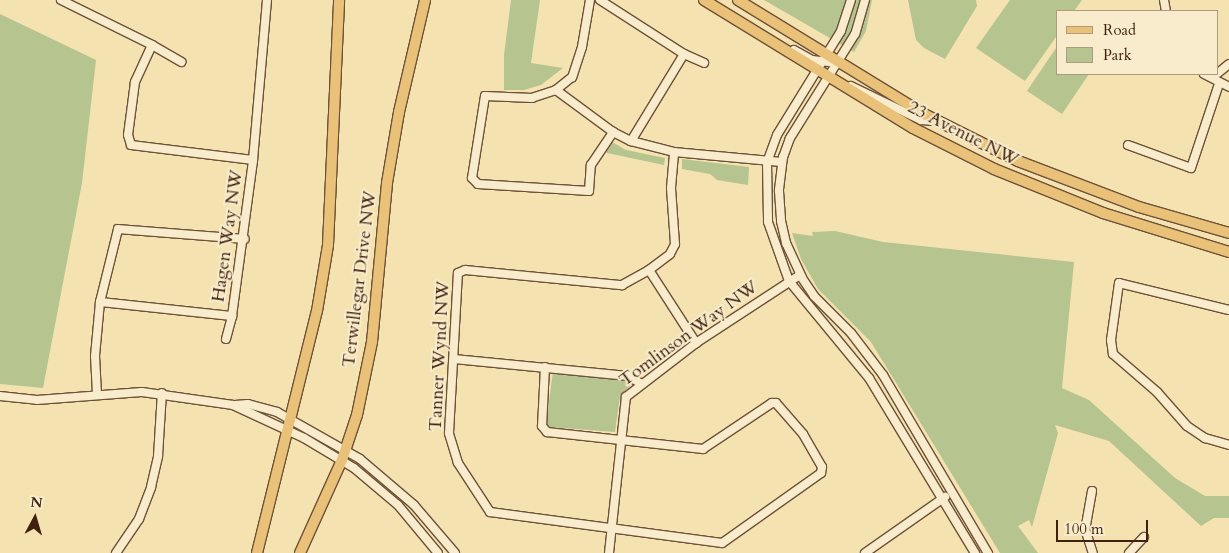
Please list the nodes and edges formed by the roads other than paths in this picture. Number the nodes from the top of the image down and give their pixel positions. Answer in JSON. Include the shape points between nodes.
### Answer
{"nodes":[{"id":1,"x":61,"y":0,"type":"edge"},
{"id":2,"x":267,"y":0,"type":"edge"},
{"id":3,"x":339,"y":0,"type":"edge"},
{"id":4,"x":425,"y":0,"type":"edge"},
{"id":5,"x":600,"y":0,"type":"edge"},
{"id":6,"x":738,"y":0,"type":"edge"},
{"id":7,"x":851,"y":0,"type":"edge"},
{"id":8,"x":865,"y":0,"type":"edge"},
{"id":9,"x":587,"y":1,"type":"edge"},
{"id":10,"x":707,"y":2,"type":"edge"},
{"id":11,"x":152,"y":45,"type":"junction"},
{"id":12,"x":684,"y":54,"type":"junction"},
{"id":13,"x":181,"y":62,"type":"dead end"},
{"id":14,"x":704,"y":63,"type":"dead end"},
{"id":15,"x":821,"y":63,"type":"junction"},
{"id":16,"x":837,"y":63,"type":"junction"},
{"id":17,"x":1229,"y":64,"type":"edge"},
{"id":18,"x":827,"y":76,"type":"junction"},
{"id":19,"x":1217,"y":78,"type":"edge"},
{"id":20,"x":1229,"y":87,"type":"edge"},
{"id":21,"x":556,"y":90,"type":"junction"},
{"id":22,"x":938,"y":121,"type":"junction"},
{"id":23,"x":613,"y":132,"type":"junction"},
{"id":24,"x":631,"y":141,"type":"junction"},
{"id":25,"x":1128,"y":145,"type":"dead end"},
{"id":26,"x":674,"y":152,"type":"junction"},
{"id":27,"x":253,"y":160,"type":"junction"},
{"id":28,"x":767,"y":162,"type":"junction"},
{"id":29,"x":782,"y":162,"type":"junction"},
{"id":30,"x":1229,"y":234,"type":"edge"},
{"id":31,"x":245,"y":239,"type":"junction"},
{"id":32,"x":1229,"y":252,"type":"edge"},
{"id":33,"x":649,"y":270,"type":"junction"},
{"id":34,"x":800,"y":275,"type":"junction"},
{"id":35,"x":789,"y":281,"type":"junction"},
{"id":36,"x":100,"y":302,"type":"junction"},
{"id":37,"x":1229,"y":310,"type":"edge"},
{"id":38,"x":232,"y":316,"type":"junction"},
{"id":39,"x":226,"y":339,"type":"dead end"},
{"id":40,"x":696,"y":343,"type":"junction"},
{"id":41,"x":454,"y":359,"type":"junction"},
{"id":42,"x":545,"y":367,"type":"junction"},
{"id":43,"x":1152,"y":376,"type":"dead end"},
{"id":44,"x":1146,"y":382,"type":"junction"},
{"id":45,"x":642,"y":384,"type":"junction"},
{"id":46,"x":162,"y":393,"type":"junction"},
{"id":47,"x":96,"y":394,"type":"junction"},
{"id":48,"x":0,"y":398,"type":"edge"},
{"id":49,"x":233,"y":405,"type":"junction"},
{"id":50,"x":292,"y":419,"type":"junction"},
{"id":51,"x":288,"y":431,"type":"junction"},
{"id":52,"x":620,"y":440,"type":"junction"},
{"id":53,"x":1229,"y":445,"type":"edge"},
{"id":54,"x":346,"y":450,"type":"junction"},
{"id":55,"x":342,"y":460,"type":"junction"},
{"id":56,"x":1092,"y":491,"type":"dead end"},
{"id":57,"x":954,"y":492,"type":"junction"},
{"id":58,"x":943,"y":498,"type":"junction"},
{"id":59,"x":612,"y":531,"type":"junction"},
{"id":60,"x":1144,"y":537,"type":"dead end"},
{"id":61,"x":116,"y":553,"type":"edge"},
{"id":62,"x":257,"y":553,"type":"edge"},
{"id":63,"x":300,"y":553,"type":"edge"},
{"id":64,"x":438,"y":553,"type":"edge"},
{"id":65,"x":455,"y":553,"type":"edge"},
{"id":66,"x":609,"y":553,"type":"edge"},
{"id":67,"x":865,"y":553,"type":"edge"},
{"id":68,"x":975,"y":553,"type":"edge"},
{"id":69,"x":988,"y":553,"type":"edge"},
{"id":70,"x":1093,"y":553,"type":"edge"},
{"id":71,"x":1129,"y":553,"type":"edge"}],
"edges":[{"from":1,"to":11,"type":"street"},
{"from":2,"to":27,"type":"street","name":"Hagen Way NW"},
{"from":3,"to":50,"type":"main road","name":"Terwillegar Drive NW","via":[[328,245],[317,311]]},
{"from":4,"to":54,"type":"main road","name":"Terwillegar Drive NW","via":[[399,112],[387,183],[372,342],[357,415]]},
{"from":5,"to":12,"type":"street"},
{"from":6,"to":15,"type":"main road","name":"23 Avenue NW"},
{"from":7,"to":15,"type":"street","via":[[847,20]]},
{"from":8,"to":16,"type":"street","via":[[855,34]]},
{"from":9,"to":21,"type":"street","via":[[583,42],[572,77]]},
{"from":10,"to":15,"type":"main road","name":"23 Avenue NW"},
{"from":11,"to":13,"type":"street"},
{"from":11,"to":27,"type":"street","via":[[135,82],[128,135],[131,145]]},
{"from":12,"to":14,"type":"street"},
{"from":12,"to":24,"type":"street"},
{"from":15,"to":16,"type":"main road","name":"23 Avenue NW"},
{"from":15,"to":18,"type":"main road","name":"23 Avenue NW"},
{"from":15,"to":28,"type":"street","via":[[777,135]]},
{"from":16,"to":18,"type":"street"},
{"from":16,"to":22,"type":"main road","name":"23 Avenue NW"},
{"from":17,"to":19,"type":"street"},
{"from":18,"to":22,"type":"street","via":[[921,120]]},
{"from":18,"to":29,"type":"street","via":[[790,138]]},
{"from":18,"to":32,"type":"main road","name":"23 Avenue NW","via":[[913,128],[1011,176],[1103,213]]},
{"from":19,"to":20,"type":"street"},
{"from":19,"to":25,"type":"street","via":[[1191,168]]},
{"from":21,"to":23,"type":"street"},
{"from":21,"to":23,"type":"street","via":[[519,99],[485,96],[472,178],[478,184],[589,191],[591,165]]},
{"from":22,"to":30,"type":"main road","name":"23 Avenue NW","via":[[1018,161],[1079,185]]},
{"from":23,"to":24,"type":"street"},
{"from":24,"to":26,"type":"street"},
{"from":26,"to":28,"type":"street"},
{"from":26,"to":33,"type":"street","name":"Tanner Wynd NW","via":[[671,188],[675,244],[670,254]]},
{"from":27,"to":31,"type":"street","name":"Hagen Way NW"},
{"from":28,"to":29,"type":"street"},
{"from":28,"to":35,"type":"street","via":[[768,222]]},
{"from":29,"to":34,"type":"street","via":[[779,191],[781,221]]},
{"from":31,"to":36,"type":"street","via":[[120,227],[114,235]]},
{"from":31,"to":38,"type":"street","name":"Hagen Way NW"},
{"from":33,"to":40,"type":"street"},
{"from":33,"to":41,"type":"street","name":"Tanner Wynd NW","via":[[622,285],[465,270],[458,273]]},
{"from":34,"to":35,"type":"street","name":"Tomlinson Way NW"},
{"from":34,"to":57,"type":"street","via":[[814,296],[851,333],[883,375]]},
{"from":35,"to":40,"type":"street","name":"Tomlinson Way NW"},
{"from":35,"to":58,"type":"street","via":[[869,378]]},
{"from":36,"to":38,"type":"street","name":"Hagen Way NW"},
{"from":36,"to":47,"type":"street","via":[[94,356]]},
{"from":37,"to":44,"type":"street","via":[[1119,282],[1111,349]]},
{"from":38,"to":39,"type":"street","name":"Hagen Way NW"},
{"from":40,"to":45,"type":"street","name":"Tomlinson Way NW"},
{"from":41,"to":42,"type":"street"},
{"from":41,"to":59,"type":"street","name":"Tanner Wynd NW","via":[[449,434],[458,463],[487,510]]},
{"from":42,"to":45,"type":"street","via":[[628,376]]},
{"from":42,"to":52,"type":"street","via":[[543,430]]},
{"from":43,"to":44,"type":"street"},
{"from":44,"to":53,"type":"street","via":[[1187,426],[1205,438]]},
{"from":45,"to":52,"type":"street","name":"Tomlinson Way NW","via":[[626,397]]},
{"from":46,"to":47,"type":"street"},
{"from":46,"to":49,"type":"street"},
{"from":46,"to":61,"type":"street","via":[[158,456],[152,487],[139,519]]},
{"from":47,"to":48,"type":"street","via":[[37,400]]},
{"from":49,"to":50,"type":"street","via":[[267,409]]},
{"from":49,"to":51,"type":"street"},
{"from":50,"to":51,"type":"main road","name":"Terwillegar Drive NW"},
{"from":50,"to":54,"type":"street"},
{"from":51,"to":55,"type":"street"},
{"from":51,"to":62,"type":"main road","name":"Terwillegar Drive NW"},
{"from":52,"to":59,"type":"street","name":"Tomlinson Way NW"},
{"from":52,"to":59,"type":"street","name":"Tanner Wynd NW","via":[[703,449],[776,403],[803,434],[822,467],[818,476],[726,542]]},
{"from":54,"to":55,"type":"main road","name":"Terwillegar Drive NW"},
{"from":54,"to":65,"type":"street","via":[[414,505]]},
{"from":55,"to":63,"type":"main road","name":"Terwillegar Drive NW"},
{"from":55,"to":64,"type":"street","via":[[398,505]]},
{"from":56,"to":70,"type":"street","via":[[1085,529]]},
{"from":57,"to":58,"type":"street"},
{"from":57,"to":69,"type":"street"},
{"from":58,"to":67,"type":"street"},
{"from":58,"to":68,"type":"street"},
{"from":59,"to":66,"type":"street","name":"Tomlinson Way NW"},
{"from":60,"to":71,"type":"street"}]}
